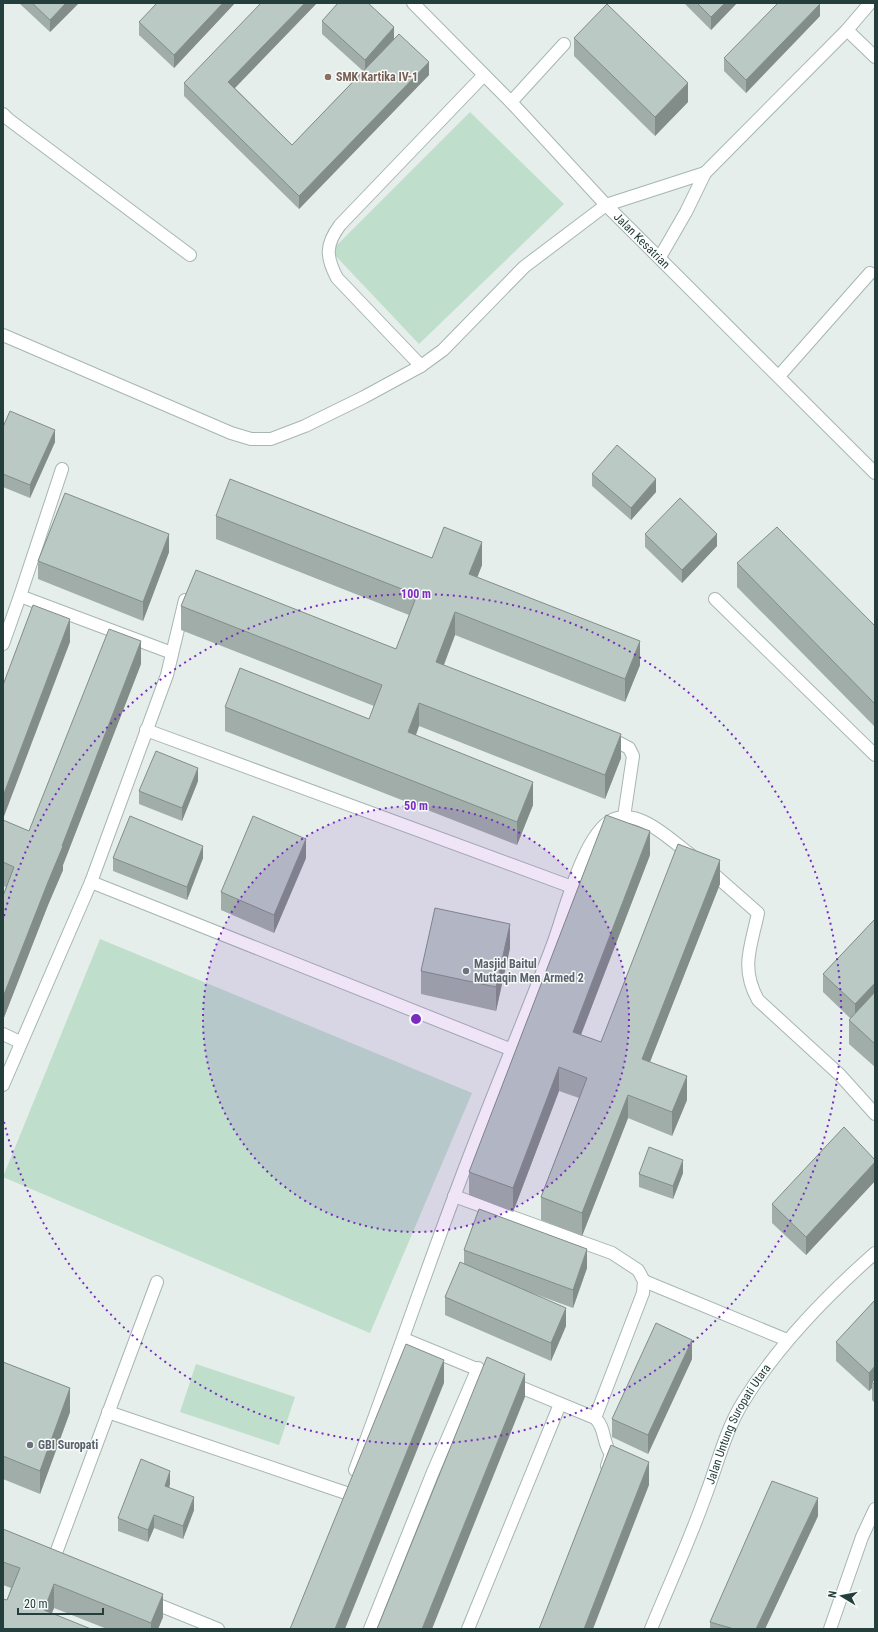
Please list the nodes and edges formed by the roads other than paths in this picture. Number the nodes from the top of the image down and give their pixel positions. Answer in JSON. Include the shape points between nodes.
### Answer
{"nodes":[{"id":1,"x":413,"y":3,"type":"edge"},
{"id":2,"x":870,"y":3,"type":"edge"},
{"id":3,"x":847,"y":30,"type":"junction"},
{"id":4,"x":564,"y":44,"type":"dead end"},
{"id":5,"x":875,"y":57,"type":"edge"},
{"id":6,"x":484,"y":75,"type":"junction"},
{"id":7,"x":511,"y":102,"type":"junction"},
{"id":8,"x":5,"y":117,"type":"edge"},
{"id":9,"x":705,"y":173,"type":"junction"},
{"id":10,"x":606,"y":205,"type":"junction"},
{"id":11,"x":190,"y":255,"type":"dead end"},
{"id":12,"x":660,"y":257,"type":"junction"},
{"id":13,"x":870,"y":273,"type":"dead end"},
{"id":14,"x":3,"y":335,"type":"edge"},
{"id":15,"x":421,"y":366,"type":"junction"},
{"id":16,"x":779,"y":376,"type":"junction"},
{"id":17,"x":62,"y":469,"type":"dead end"},
{"id":18,"x":875,"y":473,"type":"edge"},
{"id":19,"x":193,"y":588,"type":"edge"},
{"id":20,"x":20,"y":596,"type":"junction"},
{"id":21,"x":715,"y":599,"type":"dead end"},
{"id":22,"x":3,"y":644,"type":"edge"},
{"id":23,"x":172,"y":654,"type":"junction"},
{"id":24,"x":146,"y":730,"type":"junction"},
{"id":25,"x":593,"y":730,"type":"edge"},
{"id":26,"x":875,"y":755,"type":"edge"},
{"id":27,"x":624,"y":817,"type":"junction"},
{"id":28,"x":91,"y":882,"type":"junction"},
{"id":29,"x":572,"y":887,"type":"junction"},
{"id":30,"x":3,"y":1034,"type":"edge"},
{"id":31,"x":20,"y":1042,"type":"junction"},
{"id":32,"x":512,"y":1050,"type":"junction"},
{"id":33,"x":3,"y":1085,"type":"edge"},
{"id":34,"x":875,"y":1114,"type":"edge"},
{"id":35,"x":454,"y":1196,"type":"junction"},
{"id":36,"x":875,"y":1253,"type":"edge"},
{"id":37,"x":644,"y":1281,"type":"junction"},
{"id":38,"x":157,"y":1282,"type":"dead end"},
{"id":39,"x":404,"y":1339,"type":"junction"},
{"id":40,"x":787,"y":1340,"type":"junction"},
{"id":41,"x":478,"y":1368,"type":"junction"},
{"id":42,"x":560,"y":1404,"type":"junction"},
{"id":43,"x":108,"y":1412,"type":"junction"},
{"id":44,"x":595,"y":1418,"type":"junction"},
{"id":45,"x":603,"y":1476,"type":"edge"},
{"id":46,"x":346,"y":1493,"type":"junction"},
{"id":47,"x":341,"y":1508,"type":"edge"},
{"id":48,"x":875,"y":1509,"type":"edge"},
{"id":49,"x":38,"y":1556,"type":"edge"},
{"id":50,"x":53,"y":1561,"type":"junction"},
{"id":51,"x":67,"y":1567,"type":"edge"},
{"id":52,"x":139,"y":1597,"type":"edge"},
{"id":53,"x":218,"y":1629,"type":"edge"},
{"id":54,"x":370,"y":1629,"type":"edge"},
{"id":55,"x":468,"y":1629,"type":"edge"},
{"id":56,"x":651,"y":1629,"type":"edge"},
{"id":57,"x":830,"y":1629,"type":"edge"}],
"edges":[{"from":1,"to":6,"type":"street","name":"Jalan Kesatrian"},
{"from":2,"to":3,"type":"street"},
{"from":3,"to":5,"type":"street"},
{"from":3,"to":9,"type":"street"},
{"from":4,"to":7,"type":"street"},
{"from":6,"to":7,"type":"street","name":"Jalan Kesatrian"},
{"from":6,"to":15,"type":"street","via":[[340,225],[333,235],[328,252],[330,264],[337,278]]},
{"from":7,"to":10,"type":"street","name":"Jalan Kesatrian"},
{"from":8,"to":11,"type":"street"},
{"from":9,"to":10,"type":"street"},
{"from":9,"to":12,"type":"street"},
{"from":10,"to":12,"type":"street","name":"Jalan Kesatrian"},
{"from":10,"to":15,"type":"street","via":[[524,267],[443,350]]},
{"from":12,"to":16,"type":"street","name":"Jalan Kesatrian"},
{"from":13,"to":16,"type":"street"},
{"from":14,"to":15,"type":"street","via":[[231,433],[251,439],[271,439],[305,426]]},
{"from":16,"to":18,"type":"street","name":"Jalan Kesatrian"},
{"from":17,"to":20,"type":"street"},
{"from":19,"to":23,"type":"street","via":[[187,592]]},
{"from":20,"to":22,"type":"street"},
{"from":20,"to":23,"type":"street"},
{"from":21,"to":26,"type":"street"},
{"from":23,"to":24,"type":"street","via":[[167,675]]},
{"from":24,"to":28,"type":"street"},
{"from":24,"to":29,"type":"street"},
{"from":25,"to":27,"type":"street","via":[[629,748],[633,756]]},
{"from":27,"to":29,"type":"street","via":[[610,821],[602,827],[589,846]]},
{"from":27,"to":34,"type":"street","via":[[636,818],[652,826],[695,857],[758,913],[747,966],[750,985],[758,1000],[840,1074]]},
{"from":28,"to":31,"type":"street"},
{"from":28,"to":32,"type":"street"},
{"from":29,"to":32,"type":"street","via":[[554,943]]},
{"from":30,"to":31,"type":"street"},
{"from":31,"to":33,"type":"street"},
{"from":32,"to":35,"type":"street"},
{"from":35,"to":37,"type":"street","via":[[612,1253],[638,1270]]},
{"from":35,"to":39,"type":"street"},
{"from":36,"to":40,"type":"street","name":"Jalan Untung Suropati Utara","via":[[842,1282]]},
{"from":37,"to":40,"type":"street"},
{"from":37,"to":44,"type":"street","via":[[643,1293]]},
{"from":38,"to":43,"type":"street"},
{"from":39,"to":41,"type":"street"},
{"from":39,"to":46,"type":"street"},
{"from":40,"to":56,"type":"street","name":"Jalan Untung Suropati Utara","via":[[742,1403]]},
{"from":41,"to":42,"type":"street"},
{"from":41,"to":54,"type":"street"},
{"from":42,"to":44,"type":"street"},
{"from":42,"to":55,"type":"street"},
{"from":43,"to":46,"type":"street"},
{"from":43,"to":50,"type":"street"},
{"from":44,"to":45,"type":"street","via":[[602,1424],[604,1440],[612,1454]]},
{"from":46,"to":47,"type":"street"},
{"from":48,"to":57,"type":"street","via":[[862,1537]]},
{"from":49,"to":50,"type":"street"},
{"from":50,"to":51,"type":"street"},
{"from":52,"to":53,"type":"street"}]}
